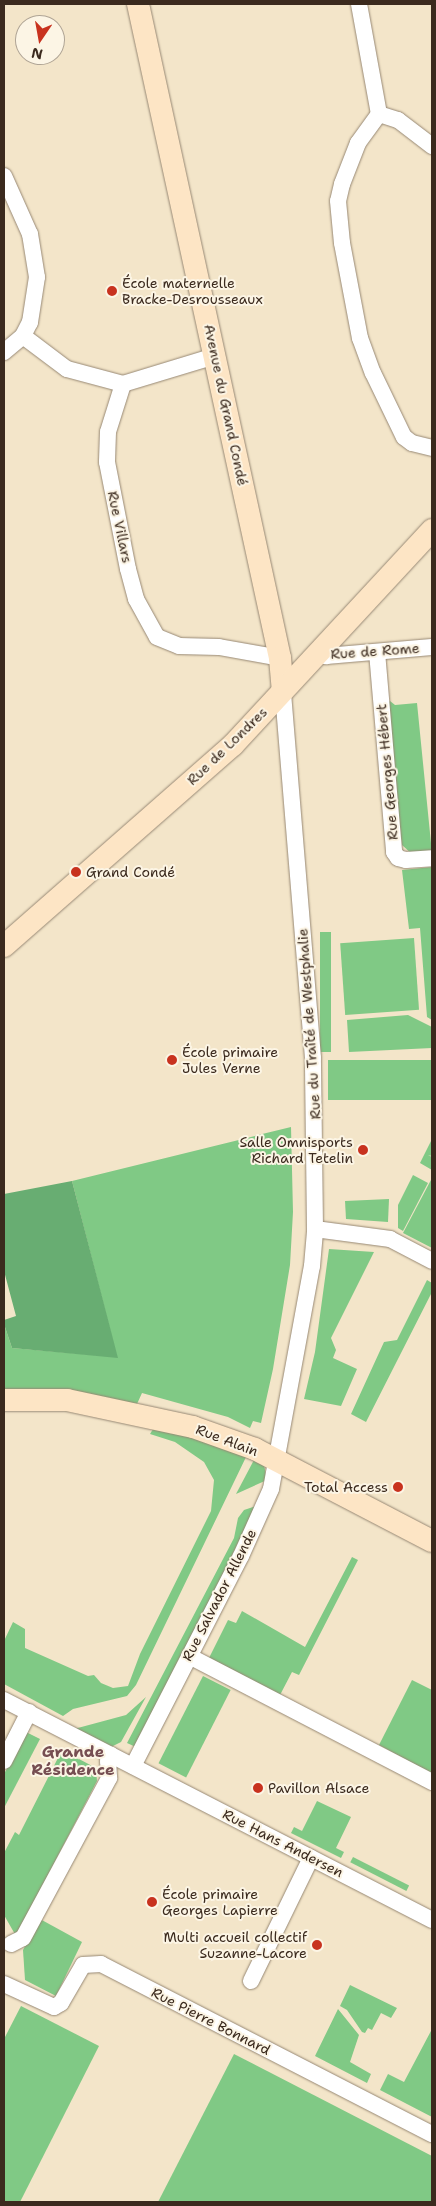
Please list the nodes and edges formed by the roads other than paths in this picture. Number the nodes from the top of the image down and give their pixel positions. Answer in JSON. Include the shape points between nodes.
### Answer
{"nodes":[{"id":1,"x":138,"y":4,"type":"edge"},
{"id":2,"x":360,"y":4,"type":"edge"},
{"id":3,"x":379,"y":114,"type":"junction"},
{"id":4,"x":432,"y":146,"type":"edge"},
{"id":5,"x":4,"y":176,"type":"edge"},
{"id":6,"x":23,"y":336,"type":"junction"},
{"id":7,"x":4,"y":352,"type":"edge"},
{"id":8,"x":215,"y":356,"type":"junction"},
{"id":9,"x":123,"y":384,"type":"junction"},
{"id":10,"x":432,"y":448,"type":"edge"},
{"id":11,"x":432,"y":530,"type":"edge"},
{"id":12,"x":432,"y":647,"type":"edge"},
{"id":13,"x":319,"y":651,"type":"junction"},
{"id":14,"x":377,"y":652,"type":"junction"},
{"id":15,"x":280,"y":658,"type":"junction"},
{"id":16,"x":283,"y":690,"type":"junction"},
{"id":17,"x":432,"y":858,"type":"edge"},
{"id":18,"x":4,"y":946,"type":"edge"},
{"id":19,"x":315,"y":1230,"type":"junction"},
{"id":20,"x":432,"y":1261,"type":"edge"},
{"id":21,"x":4,"y":1400,"type":"edge"},
{"id":22,"x":283,"y":1416,"type":"joint"},
{"id":23,"x":277,"y":1462,"type":"junction"},
{"id":24,"x":432,"y":1541,"type":"edge"},
{"id":25,"x":189,"y":1656,"type":"junction"},
{"id":26,"x":4,"y":1700,"type":"edge"},
{"id":27,"x":29,"y":1712,"type":"junction"},
{"id":28,"x":111,"y":1755,"type":"junction"},
{"id":29,"x":4,"y":1761,"type":"edge"},
{"id":30,"x":133,"y":1766,"type":"junction"},
{"id":31,"x":432,"y":1782,"type":"edge"},
{"id":32,"x":311,"y":1858,"type":"junction"},
{"id":33,"x":432,"y":1920,"type":"edge"},
{"id":34,"x":11,"y":1944,"type":"dead end"},
{"id":35,"x":251,"y":1981,"type":"dead end"},
{"id":36,"x":4,"y":1984,"type":"edge"},
{"id":37,"x":432,"y":2134,"type":"edge"}],
"edges":[{"from":1,"to":8,"type":"street","name":"Avenue du Grand Condé"},
{"from":2,"to":3,"type":"street"},
{"from":3,"to":4,"type":"street","via":[[398,120]]},
{"from":3,"to":10,"type":"street","via":[[358,143],[342,184],[338,200],[342,243],[360,338],[373,373],[404,437],[412,443]]},
{"from":5,"to":6,"type":"street","via":[[30,234],[37,277],[30,322]]},
{"from":6,"to":7,"type":"street"},
{"from":6,"to":9,"type":"street","via":[[67,369]]},
{"from":8,"to":9,"type":"street"},
{"from":8,"to":15,"type":"street","name":"Avenue du Grand Condé"},
{"from":9,"to":15,"type":"street","name":"Rue Villars","via":[[108,432],[107,462],[136,599],[151,629],[157,636],[179,646],[219,647]]},
{"from":11,"to":13,"type":"street","name":"Rue de Londres"},
{"from":12,"to":14,"type":"street","name":"Rue de Rome"},
{"from":13,"to":14,"type":"street","name":"Rue de Rome","via":[[326,656]]},
{"from":13,"to":16,"type":"street","name":"Rue de Londres"},
{"from":14,"to":17,"type":"street","name":"Rue Georges Hébert","via":[[394,852],[398,858],[406,860]]},
{"from":15,"to":16,"type":"street","name":"Avenue du Grand Condé"},
{"from":16,"to":18,"type":"street","name":"Rue de Londres","via":[[232,745]]},
{"from":16,"to":19,"type":"street","name":"Rue du Traîté de Westphalie","via":[[313,1058]]},
{"from":19,"to":20,"type":"street","via":[[390,1239]]},
{"from":19,"to":22,"type":"street","name":"Rue du Traîté de Westphalie","via":[[302,1333]]},
{"from":21,"to":23,"type":"street","name":"Rue Alain","via":[[67,1400],[141,1414],[237,1442]]},
{"from":22,"to":23,"type":"street","name":"Rue Salvador Allende"},
{"from":23,"to":24,"type":"street","name":"Rue Alain"},
{"from":23,"to":25,"type":"street","name":"Rue Salvador Allende","via":[[271,1488],[241,1556]]},
{"from":25,"to":30,"type":"street","name":"Rue Salvador Allende"},
{"from":25,"to":31,"type":"street"},
{"from":26,"to":27,"type":"street","name":"Rue Hans Andersen"},
{"from":27,"to":28,"type":"street","name":"Rue Hans Andersen"},
{"from":27,"to":29,"type":"street"},
{"from":28,"to":30,"type":"street","name":"Rue Hans Andersen"},
{"from":28,"to":34,"type":"street","via":[[109,1778],[23,1938]]},
{"from":30,"to":32,"type":"street","name":"Rue Hans Andersen"},
{"from":32,"to":33,"type":"street","name":"Rue Hans Andersen"},
{"from":32,"to":35,"type":"street"},
{"from":36,"to":37,"type":"street","name":"Rue Pierre Bonnard","via":[[54,2007],[61,2003],[83,1966],[100,1964]]}]}
